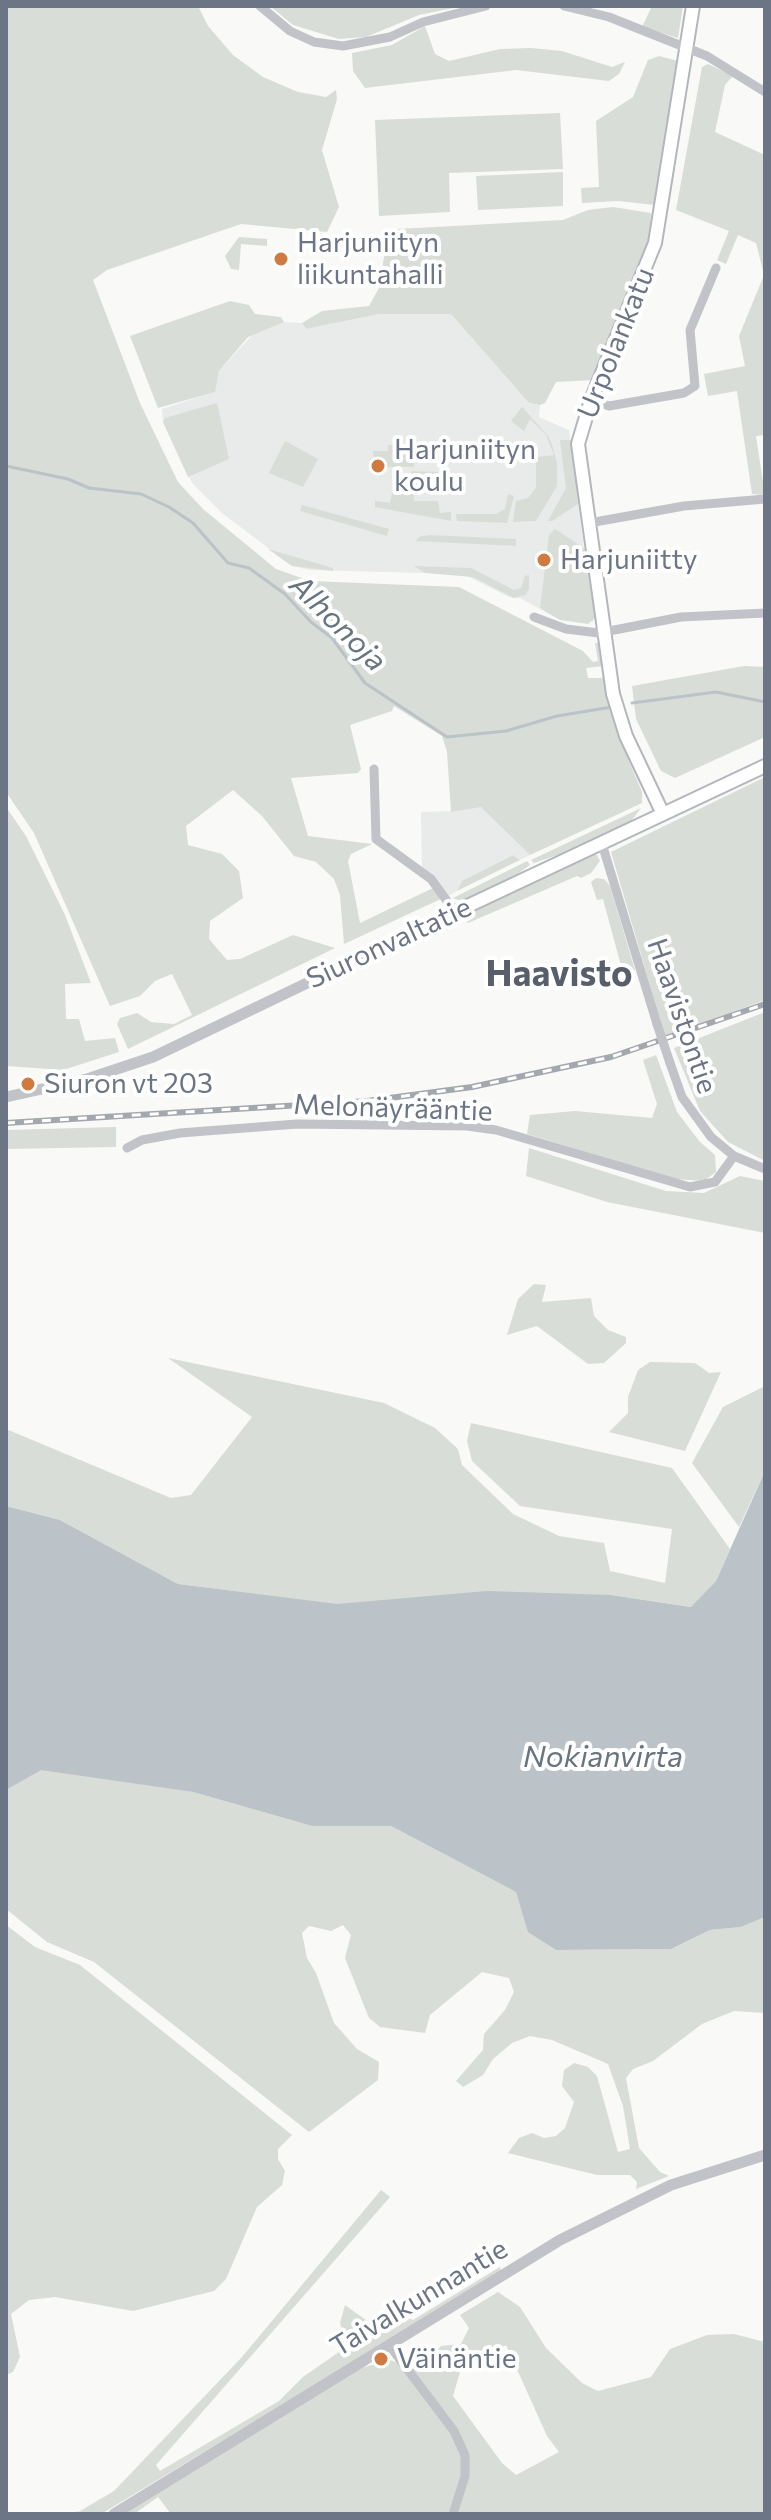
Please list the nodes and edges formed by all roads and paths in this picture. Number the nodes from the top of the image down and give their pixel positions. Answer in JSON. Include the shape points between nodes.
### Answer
{"nodes":[{"id":1,"x":260,"y":6,"type":"edge"},
{"id":2,"x":486,"y":6,"type":"edge"},
{"id":3,"x":564,"y":6,"type":"edge"},
{"id":4,"x":693,"y":6,"type":"edge"},
{"id":5,"x":686,"y":49,"type":"junction"},
{"id":6,"x":765,"y":92,"type":"edge"},
{"id":7,"x":716,"y":268,"type":"dead end"},
{"id":8,"x":591,"y":400,"type":"junction"},
{"id":9,"x":765,"y":499,"type":"edge"},
{"id":10,"x":589,"y":523,"type":"junction"},
{"id":11,"x":765,"y":613,"type":"edge"},
{"id":12,"x":534,"y":617,"type":"dead end"},
{"id":13,"x":606,"y":632,"type":"junction"},
{"id":14,"x":765,"y":766,"type":"edge"},
{"id":15,"x":374,"y":769,"type":"dead end"},
{"id":16,"x":663,"y":814,"type":"junction"},
{"id":17,"x":602,"y":844,"type":"junction"},
{"id":18,"x":455,"y":912,"type":"junction"},
{"id":19,"x":6,"y":1097,"type":"edge"},
{"id":20,"x":127,"y":1148,"type":"dead end"},
{"id":21,"x":734,"y":1156,"type":"junction"},
{"id":22,"x":765,"y":1169,"type":"edge"},
{"id":23,"x":765,"y":2155,"type":"edge"},
{"id":24,"x":389,"y":2345,"type":"junction"},
{"id":25,"x":114,"y":2514,"type":"edge"},
{"id":26,"x":453,"y":2514,"type":"edge"}],
"edges":[{"from":1,"to":2,"type":"street","via":[[290,31],[314,42],[343,46]]},
{"from":3,"to":5,"type":"street","via":[[609,17]]},
{"from":4,"to":5,"type":"main road","name":"Urpolankatu"},
{"from":5,"to":6,"type":"street"},
{"from":5,"to":8,"type":"main road","name":"Urpolankatu","via":[[655,243]]},
{"from":7,"to":8,"type":"street","via":[[690,330],[695,386],[684,393],[609,406]]},
{"from":8,"to":10,"type":"main road","name":"Urpolankatu","via":[[578,444]]},
{"from":9,"to":10,"type":"street","via":[[684,506]]},
{"from":10,"to":13,"type":"main road","name":"Urpolankatu"},
{"from":11,"to":13,"type":"street","via":[[681,617]]},
{"from":12,"to":13,"type":"street","via":[[566,629]]},
{"from":13,"to":16,"type":"main road","name":"Urpolankatu","via":[[613,694],[626,736]]},
{"from":14,"to":16,"type":"main road","name":"Siuronvaltatie"},
{"from":15,"to":18,"type":"street","via":[[376,839],[431,879]]},
{"from":16,"to":17,"type":"main road","name":"Siuronvaltatie"},
{"from":17,"to":18,"type":"main road","name":"Siuronvaltatie"},
{"from":17,"to":21,"type":"street","name":"Haavistontie","bridge":true,"via":[[682,1097],[698,1122]]},
{"from":18,"to":19,"type":"street","name":"Siuronvaltatie","via":[[153,1057]]},
{"from":20,"to":21,"type":"street","name":"Melonäyrääntie","via":[[180,1133],[297,1124],[467,1126],[690,1187],[715,1182]]},
{"from":21,"to":22,"type":"street","name":"Haavistontie"},
{"from":23,"to":24,"type":"street","name":"Taivalkunnantie","via":[[631,2202]]},
{"from":24,"to":25,"type":"street","name":"Taivalkunnantie"},
{"from":24,"to":26,"type":"street","via":[[454,2431],[465,2455],[465,2476]]}]}
